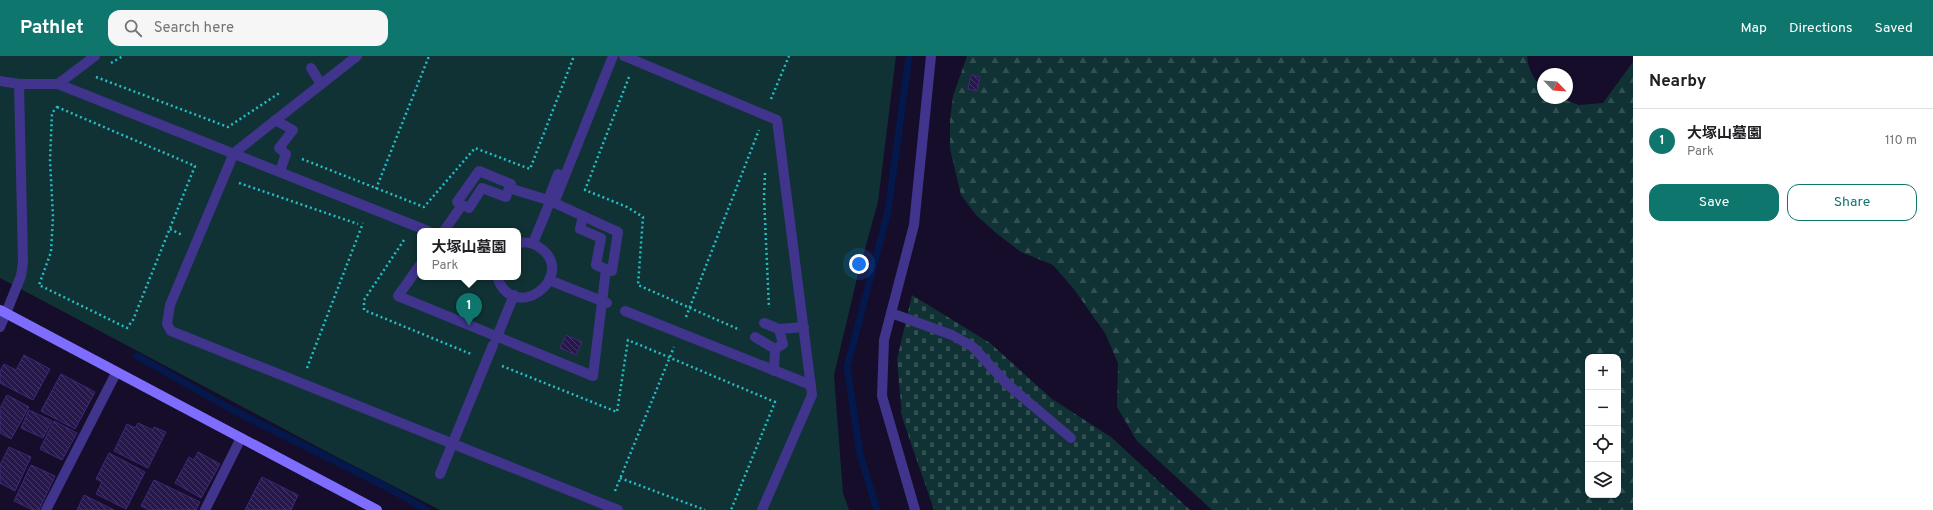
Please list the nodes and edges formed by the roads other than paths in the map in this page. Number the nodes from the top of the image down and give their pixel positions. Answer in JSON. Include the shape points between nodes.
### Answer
{"nodes":[{"id":1,"x":95,"y":56,"type":"edge"},
{"id":2,"x":357,"y":56,"type":"edge"},
{"id":3,"x":606,"y":56,"type":"edge"},
{"id":4,"x":613,"y":56,"type":"edge"},
{"id":5,"x":624,"y":56,"type":"edge"},
{"id":6,"x":931,"y":56,"type":"edge"},
{"id":7,"x":311,"y":68,"type":"dead end"},
{"id":8,"x":0,"y":81,"type":"edge"},
{"id":9,"x":19,"y":84,"type":"junction"},
{"id":10,"x":58,"y":84,"type":"junction"},
{"id":11,"x":321,"y":84,"type":"junction"},
{"id":12,"x":590,"y":104,"type":"junction"},
{"id":13,"x":275,"y":120,"type":"junction"},
{"id":14,"x":234,"y":153,"type":"junction"},
{"id":15,"x":280,"y":171,"type":"junction"},
{"id":16,"x":509,"y":188,"type":"junction"},
{"id":17,"x":551,"y":202,"type":"junction"},
{"id":18,"x":462,"y":205,"type":"junction"},
{"id":19,"x":583,"y":216,"type":"junction"},
{"id":20,"x":421,"y":228,"type":"edge"},
{"id":21,"x":446,"y":228,"type":"edge"},
{"id":22,"x":521,"y":242,"type":"edge"},
{"id":23,"x":533,"y":243,"type":"junction"},
{"id":24,"x":417,"y":269,"type":"edge"},
{"id":25,"x":606,"y":269,"type":"junction"},
{"id":26,"x":498,"y":280,"type":"edge"},
{"id":27,"x":549,"y":280,"type":"junction"},
{"id":28,"x":514,"y":295,"type":"junction"},
{"id":29,"x":605,"y":303,"type":"junction"},
{"id":30,"x":3,"y":311,"type":"edge"},
{"id":31,"x":625,"y":311,"type":"dead end"},
{"id":32,"x":891,"y":313,"type":"junction"},
{"id":33,"x":764,"y":323,"type":"road end"},
{"id":34,"x":0,"y":327,"type":"edge"},
{"id":35,"x":804,"y":327,"type":"junction"},
{"id":36,"x":779,"y":329,"type":"junction"},
{"id":37,"x":755,"y":337,"type":"road end"},
{"id":38,"x":495,"y":340,"type":"junction"},
{"id":39,"x":776,"y":349,"type":"junction"},
{"id":40,"x":774,"y":371,"type":"junction"},
{"id":41,"x":116,"y":373,"type":"junction"},
{"id":42,"x":811,"y":385,"type":"junction"},
{"id":43,"x":241,"y":438,"type":"junction"},
{"id":44,"x":1071,"y":438,"type":"dead end"},
{"id":45,"x":453,"y":444,"type":"junction"},
{"id":46,"x":440,"y":474,"type":"dead end"},
{"id":47,"x":613,"y":508,"type":"edge"},
{"id":48,"x":46,"y":510,"type":"edge"},
{"id":49,"x":205,"y":510,"type":"edge"},
{"id":50,"x":377,"y":510,"type":"edge"},
{"id":51,"x":762,"y":510,"type":"edge"},
{"id":52,"x":915,"y":510,"type":"edge"}],
"edges":[{"from":1,"to":10,"type":"street"},
{"from":2,"to":11,"type":"street"},
{"from":3,"to":12,"type":"street"},
{"from":4,"to":12,"type":"street"},
{"from":5,"to":35,"type":"street","via":[[777,120]]},
{"from":6,"to":32,"type":"street","via":[[914,225]]},
{"from":7,"to":11,"type":"street"},
{"from":8,"to":9,"type":"street"},
{"from":9,"to":10,"type":"street"},
{"from":9,"to":30,"type":"street","via":[[23,262],[21,276]]},
{"from":10,"to":14,"type":"street"},
{"from":11,"to":13,"type":"street"},
{"from":12,"to":17,"type":"street"},
{"from":13,"to":14,"type":"street"},
{"from":13,"to":15,"type":"street","via":[[293,130],[279,148],[289,155]]},
{"from":14,"to":15,"type":"street"},
{"from":14,"to":45,"type":"street","via":[[170,305],[167,324],[171,331]]},
{"from":15,"to":20,"type":"street"},
{"from":16,"to":17,"type":"street"},
{"from":16,"to":18,"type":"street","via":[[506,197],[482,188],[469,208]]},
{"from":16,"to":18,"type":"street","via":[[511,184],[480,171],[457,202]]},
{"from":17,"to":19,"type":"street"},
{"from":17,"to":23,"type":"street"},
{"from":18,"to":21,"type":"street"},
{"from":19,"to":25,"type":"street","via":[[580,229],[601,238],[596,265]]},
{"from":19,"to":25,"type":"street","via":[[618,232],[612,271]]},
{"from":22,"to":23,"type":"street"},
{"from":23,"to":27,"type":"street","via":[[546,252],[552,265]]},
{"from":24,"to":38,"type":"street","via":[[398,296]]},
{"from":25,"to":29,"type":"street"},
{"from":26,"to":28,"type":"street","via":[[508,293]]},
{"from":27,"to":28,"type":"street","via":[[539,294],[528,297]]},
{"from":27,"to":29,"type":"street"},
{"from":28,"to":38,"type":"street"},
{"from":29,"to":38,"type":"street","via":[[593,376]]},
{"from":30,"to":34,"type":"street"},
{"from":30,"to":41,"type":"street"},
{"from":31,"to":40,"type":"street"},
{"from":32,"to":44,"type":"street","via":[[952,335],[973,347],[1006,383]]},
{"from":32,"to":52,"type":"street","via":[[884,340],[882,396]]},
{"from":33,"to":36,"type":"street"},
{"from":35,"to":36,"type":"street"},
{"from":35,"to":42,"type":"street"},
{"from":36,"to":39,"type":"street","via":[[783,344]]},
{"from":37,"to":39,"type":"street"},
{"from":38,"to":45,"type":"street"},
{"from":39,"to":40,"type":"street"},
{"from":40,"to":42,"type":"street"},
{"from":41,"to":43,"type":"street"},
{"from":41,"to":48,"type":"street"},
{"from":42,"to":51,"type":"street","via":[[812,395]]},
{"from":43,"to":49,"type":"street"},
{"from":43,"to":50,"type":"street"},
{"from":45,"to":46,"type":"street"},
{"from":45,"to":47,"type":"street"}]}
